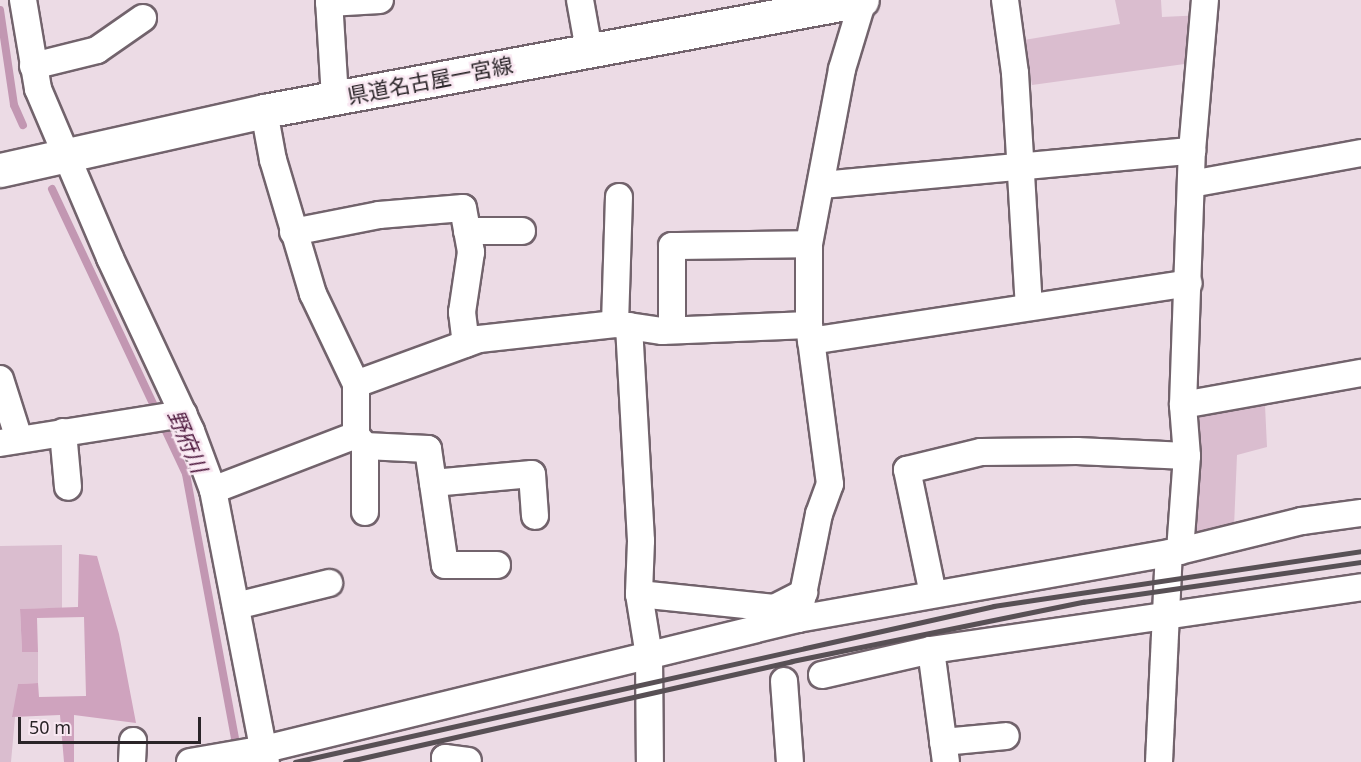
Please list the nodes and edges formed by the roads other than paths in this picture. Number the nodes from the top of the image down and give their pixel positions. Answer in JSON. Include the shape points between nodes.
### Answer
{"nodes":[{"id":1,"x":23,"y":0,"type":"edge"},
{"id":2,"x":380,"y":0,"type":"edge"},
{"id":3,"x":580,"y":0,"type":"edge"},
{"id":4,"x":862,"y":0,"type":"edge"},
{"id":5,"x":1005,"y":0,"type":"edge"},
{"id":6,"x":1205,"y":0,"type":"edge"},
{"id":7,"x":329,"y":1,"type":"edge"},
{"id":8,"x":143,"y":18,"type":"dead end"},
{"id":9,"x":588,"y":50,"type":"junction"},
{"id":10,"x":33,"y":66,"type":"junction"},
{"id":11,"x":335,"y":97,"type":"junction"},
{"id":12,"x":264,"y":111,"type":"junction"},
{"id":13,"x":1192,"y":151,"type":"junction"},
{"id":14,"x":64,"y":153,"type":"junction"},
{"id":15,"x":1361,"y":153,"type":"edge"},
{"id":16,"x":1019,"y":167,"type":"junction"},
{"id":17,"x":0,"y":170,"type":"edge"},
{"id":18,"x":1191,"y":184,"type":"junction"},
{"id":19,"x":822,"y":185,"type":"junction"},
{"id":20,"x":620,"y":197,"type":"dead end"},
{"id":21,"x":467,"y":231,"type":"junction"},
{"id":22,"x":522,"y":231,"type":"dead end"},
{"id":23,"x":294,"y":232,"type":"junction"},
{"id":24,"x":809,"y":244,"type":"junction"},
{"id":25,"x":1189,"y":283,"type":"junction"},
{"id":26,"x":1029,"y":307,"type":"junction"},
{"id":27,"x":622,"y":325,"type":"junction"},
{"id":28,"x":672,"y":330,"type":"junction"},
{"id":29,"x":810,"y":333,"type":"junction"},
{"id":30,"x":466,"y":344,"type":"junction"},
{"id":31,"x":1361,"y":373,"type":"edge"},
{"id":32,"x":0,"y":379,"type":"edge"},
{"id":33,"x":356,"y":384,"type":"junction"},
{"id":34,"x":1183,"y":405,"type":"junction"},
{"id":35,"x":180,"y":415,"type":"junction"},
{"id":36,"x":63,"y":432,"type":"junction"},
{"id":37,"x":9,"y":441,"type":"edge"},
{"id":38,"x":361,"y":441,"type":"junction"},
{"id":39,"x":1187,"y":456,"type":"junction"},
{"id":40,"x":433,"y":483,"type":"junction"},
{"id":41,"x":68,"y":487,"type":"dead end"},
{"id":42,"x":213,"y":490,"type":"junction"},
{"id":43,"x":365,"y":513,"type":"dead end"},
{"id":44,"x":1361,"y":513,"type":"edge"},
{"id":45,"x":535,"y":516,"type":"dead end"},
{"id":46,"x":1175,"y":552,"type":"junction"},
{"id":47,"x":496,"y":565,"type":"dead end"},
{"id":48,"x":329,"y":582,"type":"dead end"},
{"id":49,"x":1361,"y":587,"type":"edge"},
{"id":50,"x":804,"y":593,"type":"junction"},
{"id":51,"x":639,"y":594,"type":"junction"},
{"id":52,"x":933,"y":594,"type":"junction"},
{"id":53,"x":236,"y":606,"type":"junction"},
{"id":54,"x":1169,"y":616,"type":"junction"},
{"id":55,"x":798,"y":618,"type":"junction"},
{"id":56,"x":931,"y":650,"type":"junction"},
{"id":57,"x":649,"y":656,"type":"junction"},
{"id":58,"x":822,"y":675,"type":"dead end"},
{"id":59,"x":784,"y":681,"type":"dead end"},
{"id":60,"x":1006,"y":736,"type":"dead end"},
{"id":61,"x":944,"y":752,"type":"edge"},
{"id":62,"x":262,"y":754,"type":"edge"},
{"id":63,"x":468,"y":761,"type":"edge"},
{"id":64,"x":190,"y":762,"type":"edge"},
{"id":65,"x":446,"y":762,"type":"edge"},
{"id":66,"x":650,"y":762,"type":"edge"},
{"id":67,"x":790,"y":762,"type":"edge"},
{"id":68,"x":1159,"y":762,"type":"edge"}],
"edges":[{"from":1,"to":10,"type":"street"},
{"from":2,"to":7,"type":"street"},
{"from":3,"to":9,"type":"street"},
{"from":4,"to":9,"type":"main road","name":"県道名古屋一宮線"},
{"from":4,"to":19,"type":"street","via":[[842,69]]},
{"from":5,"to":16,"type":"street","via":[[1015,73]]},
{"from":6,"to":13,"type":"street"},
{"from":7,"to":11,"type":"street"},
{"from":8,"to":10,"type":"street","via":[[97,50]]},
{"from":9,"to":11,"type":"main road","name":"県道名古屋一宮線"},
{"from":10,"to":14,"type":"street","via":[[38,89]]},
{"from":11,"to":12,"type":"main road","name":"県道名古屋一宮線"},
{"from":12,"to":14,"type":"main road","name":"県道名古屋一宮線"},
{"from":12,"to":23,"type":"street"},
{"from":13,"to":16,"type":"street"},
{"from":13,"to":18,"type":"street"},
{"from":14,"to":17,"type":"main road","name":"県道名古屋一宮線"},
{"from":14,"to":35,"type":"street"},
{"from":15,"to":18,"type":"street"},
{"from":16,"to":19,"type":"street"},
{"from":16,"to":26,"type":"street"},
{"from":18,"to":25,"type":"street"},
{"from":19,"to":24,"type":"street"},
{"from":20,"to":27,"type":"street"},
{"from":21,"to":22,"type":"street"},
{"from":21,"to":23,"type":"street","via":[[463,208],[379,215]]},
{"from":21,"to":30,"type":"street","via":[[471,252],[462,312]]},
{"from":23,"to":33,"type":"street","via":[[313,294]]},
{"from":24,"to":28,"type":"street","via":[[672,246]]},
{"from":24,"to":29,"type":"street"},
{"from":25,"to":26,"type":"street"},
{"from":25,"to":34,"type":"street"},
{"from":26,"to":29,"type":"street"},
{"from":27,"to":28,"type":"street"},
{"from":27,"to":30,"type":"street"},
{"from":27,"to":51,"type":"street","via":[[641,541]]},
{"from":28,"to":29,"type":"street"},
{"from":29,"to":50,"type":"street","via":[[830,484],[819,514]]},
{"from":30,"to":33,"type":"street"},
{"from":31,"to":34,"type":"street"},
{"from":32,"to":37,"type":"street"},
{"from":33,"to":38,"type":"street"},
{"from":34,"to":39,"type":"street"},
{"from":35,"to":36,"type":"street"},
{"from":35,"to":42,"type":"street"},
{"from":36,"to":37,"type":"street"},
{"from":36,"to":41,"type":"street"},
{"from":38,"to":40,"type":"street","via":[[428,449]]},
{"from":38,"to":42,"type":"street"},
{"from":38,"to":43,"type":"street"},
{"from":39,"to":46,"type":"street"},
{"from":39,"to":52,"type":"street","via":[[981,452],[907,470]]},
{"from":40,"to":45,"type":"street","via":[[532,474]]},
{"from":40,"to":47,"type":"street","via":[[445,565]]},
{"from":42,"to":53,"type":"street"},
{"from":44,"to":46,"type":"street","via":[[1302,521]]},
{"from":46,"to":52,"type":"street"},
{"from":46,"to":54,"type":"street"},
{"from":48,"to":53,"type":"street"},
{"from":49,"to":54,"type":"street"},
{"from":50,"to":51,"type":"street","via":[[774,608]]},
{"from":50,"to":55,"type":"street"},
{"from":51,"to":57,"type":"street"},
{"from":52,"to":55,"type":"street"},
{"from":53,"to":62,"type":"street"},
{"from":54,"to":56,"type":"street"},
{"from":54,"to":68,"type":"street"},
{"from":55,"to":57,"type":"street"},
{"from":56,"to":58,"type":"street"},
{"from":56,"to":61,"type":"street"},
{"from":57,"to":62,"type":"street"},
{"from":57,"to":66,"type":"street"},
{"from":59,"to":67,"type":"street"},
{"from":60,"to":61,"type":"street"},
{"from":62,"to":64,"type":"street","via":[[222,754]]},
{"from":63,"to":65,"type":"street","via":[[445,758]]}]}
